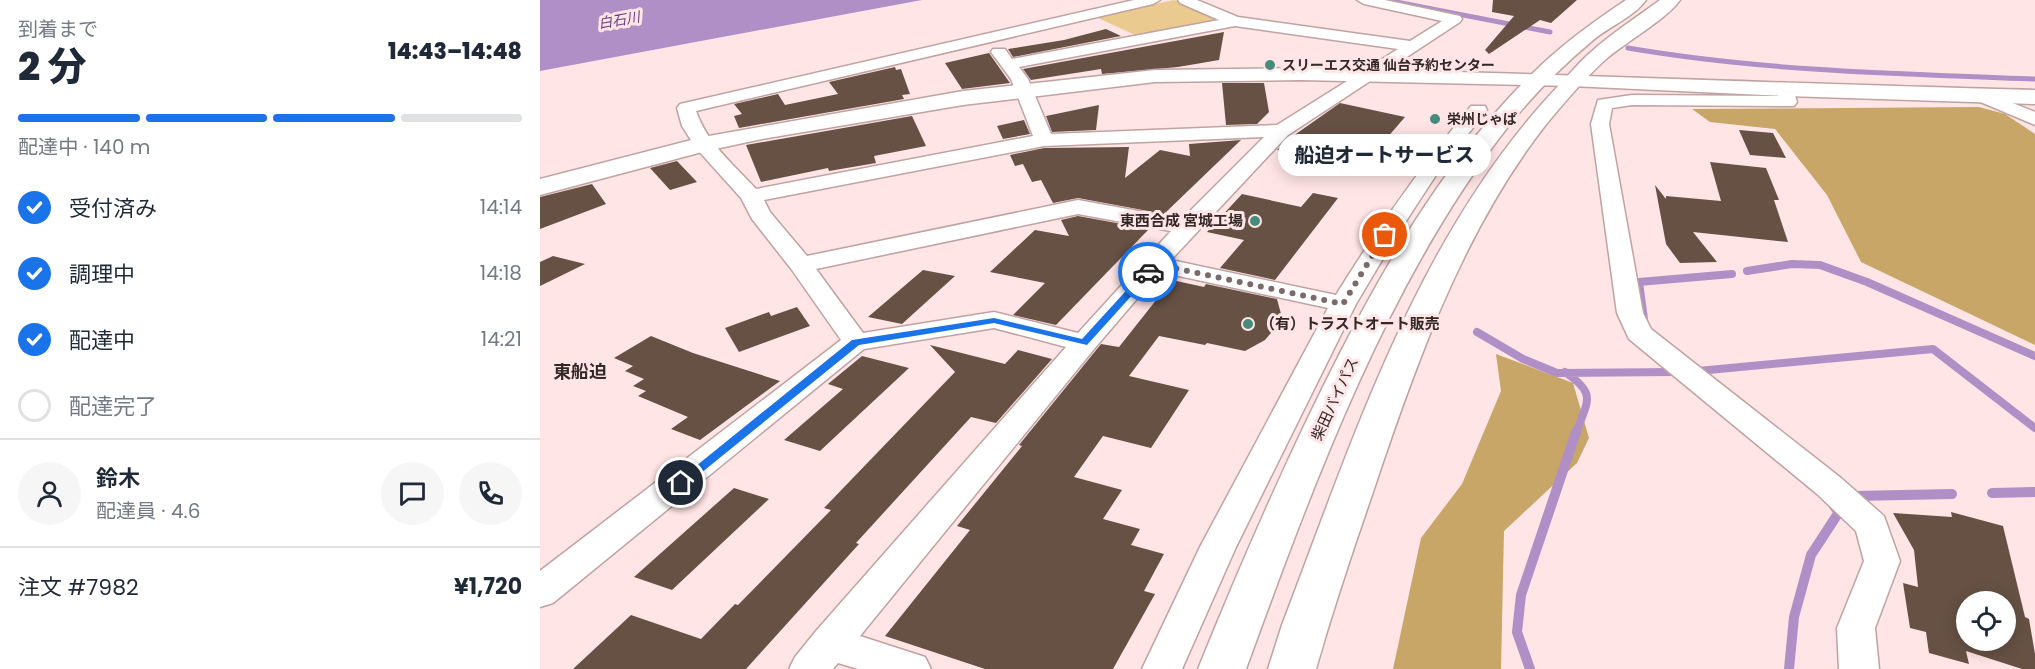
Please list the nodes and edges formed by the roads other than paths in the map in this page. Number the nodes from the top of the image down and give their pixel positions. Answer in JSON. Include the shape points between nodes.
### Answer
{"nodes":[{"id":1,"x":1153,"y":0,"type":"edge"},
{"id":2,"x":1185,"y":0,"type":"edge"},
{"id":3,"x":1364,"y":0,"type":"edge"},
{"id":4,"x":1637,"y":0,"type":"edge"},
{"id":5,"x":1671,"y":0,"type":"edge"},
{"id":6,"x":1235,"y":21,"type":"junction"},
{"id":7,"x":942,"y":32,"type":"dead end"},
{"id":8,"x":988,"y":40,"type":"junction"},
{"id":9,"x":1412,"y":46,"type":"junction"},
{"id":10,"x":1010,"y":64,"type":"junction"},
{"id":11,"x":1364,"y":75,"type":"junction"},
{"id":12,"x":1536,"y":80,"type":"junction"},
{"id":13,"x":1571,"y":80,"type":"junction"},
{"id":14,"x":1022,"y":89,"type":"junction"},
{"id":15,"x":1786,"y":90,"type":"junction"},
{"id":16,"x":1977,"y":94,"type":"junction"},
{"id":17,"x":2035,"y":97,"type":"edge"},
{"id":18,"x":686,"y":108,"type":"junction"},
{"id":19,"x":1478,"y":110,"type":"dead end"},
{"id":20,"x":2035,"y":119,"type":"edge"},
{"id":21,"x":1281,"y":131,"type":"junction"},
{"id":22,"x":1044,"y":140,"type":"junction"},
{"id":23,"x":704,"y":144,"type":"junction"},
{"id":24,"x":1446,"y":170,"type":"junction"},
{"id":25,"x":540,"y":187,"type":"edge"},
{"id":26,"x":751,"y":196,"type":"junction"},
{"id":27,"x":1187,"y":227,"type":"junction"},
{"id":28,"x":1155,"y":264,"type":"junction"},
{"id":29,"x":801,"y":265,"type":"junction"},
{"id":30,"x":1343,"y":304,"type":"junction"},
{"id":31,"x":856,"y":342,"type":"junction"},
{"id":32,"x":1084,"y":343,"type":"junction"},
{"id":33,"x":540,"y":592,"type":"edge"},
{"id":34,"x":819,"y":656,"type":"edge"},
{"id":35,"x":911,"y":669,"type":"edge"},
{"id":36,"x":1162,"y":669,"type":"edge"},
{"id":37,"x":1222,"y":669,"type":"edge"},
{"id":38,"x":1292,"y":669,"type":"edge"},
{"id":39,"x":1859,"y":669,"type":"edge"}],
"edges":[{"from":1,"to":8,"type":"street"},
{"from":2,"to":6,"type":"street"},
{"from":3,"to":9,"type":"street","via":[[1455,19]]},
{"from":4,"to":12,"type":"main road","name":"柴田バイパス"},
{"from":5,"to":13,"type":"main road","via":[[1614,40]]},
{"from":6,"to":9,"type":"street"},
{"from":6,"to":10,"type":"street"},
{"from":7,"to":18,"type":"street","via":[[721,88]]},
{"from":8,"to":10,"type":"street"},
{"from":8,"to":18,"type":"street"},
{"from":9,"to":11,"type":"street"},
{"from":10,"to":14,"type":"street"},
{"from":11,"to":12,"type":"main road"},
{"from":11,"to":14,"type":"main road","via":[[1155,76]]},
{"from":11,"to":21,"type":"street"},
{"from":12,"to":13,"type":"main road"},
{"from":12,"to":24,"type":"main road","name":"柴田バイパス"},
{"from":13,"to":15,"type":"main road"},
{"from":13,"to":38,"type":"main road","via":[[1500,171],[1450,259],[1408,348]]},
{"from":14,"to":22,"type":"street"},
{"from":14,"to":23,"type":"main road"},
{"from":15,"to":16,"type":"main road"},
{"from":15,"to":39,"type":"street","via":[[1788,102],[1632,100],[1604,104],[1600,123],[1630,313],[1639,333],[1820,478],[1872,525],[1882,561],[1856,628]]},
{"from":16,"to":17,"type":"main road"},
{"from":16,"to":20,"type":"street"},
{"from":18,"to":23,"type":"street"},
{"from":19,"to":24,"type":"street"},
{"from":21,"to":22,"type":"street"},
{"from":21,"to":27,"type":"street"},
{"from":22,"to":26,"type":"street"},
{"from":23,"to":25,"type":"main road"},
{"from":23,"to":26,"type":"street"},
{"from":24,"to":30,"type":"street","via":[[1385,235]]},
{"from":24,"to":37,"type":"main road","name":"柴田バイパス","via":[[1315,441]]},
{"from":26,"to":29,"type":"street","via":[[760,214]]},
{"from":27,"to":28,"type":"street"},
{"from":27,"to":29,"type":"street","via":[[1078,207]]},
{"from":28,"to":30,"type":"street"},
{"from":28,"to":32,"type":"street"},
{"from":29,"to":31,"type":"street"},
{"from":30,"to":36,"type":"street","via":[[1218,547]]},
{"from":31,"to":32,"type":"street","via":[[994,320]]},
{"from":31,"to":33,"type":"street"},
{"from":32,"to":34,"type":"street"},
{"from":34,"to":35,"type":"street"}]}
